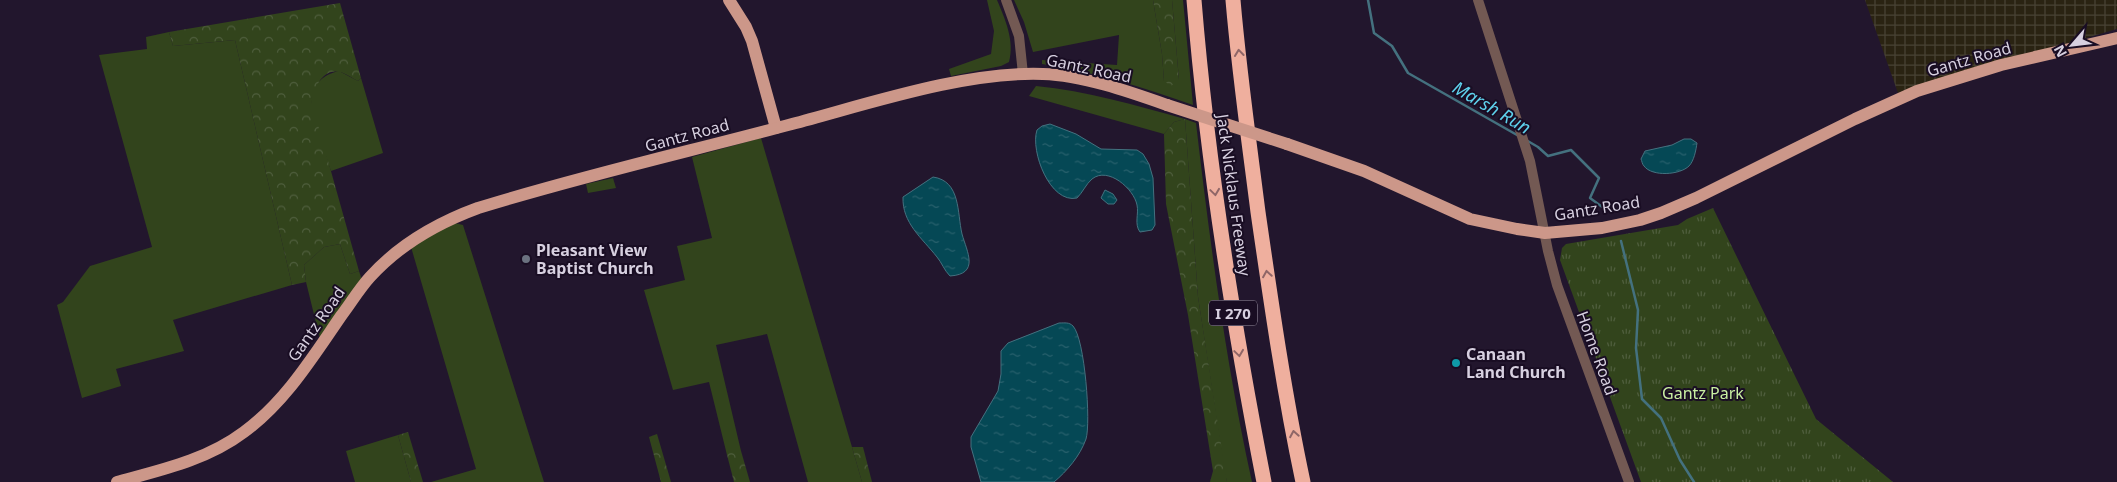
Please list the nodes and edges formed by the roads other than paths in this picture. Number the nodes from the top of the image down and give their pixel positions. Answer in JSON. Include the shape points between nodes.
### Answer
{"nodes":[{"id":1,"x":729,"y":0,"type":"edge"},
{"id":2,"x":1006,"y":0,"type":"edge"},
{"id":3,"x":1194,"y":0,"type":"edge"},
{"id":4,"x":1233,"y":0,"type":"edge"},
{"id":5,"x":1478,"y":0,"type":"edge"},
{"id":6,"x":2117,"y":38,"type":"edge"},
{"id":7,"x":1023,"y":74,"type":"junction"},
{"id":8,"x":776,"y":128,"type":"junction"},
{"id":9,"x":1545,"y":233,"type":"junction"},
{"id":10,"x":118,"y":482,"type":"edge"},
{"id":11,"x":1264,"y":482,"type":"edge"},
{"id":12,"x":1303,"y":482,"type":"edge"},
{"id":13,"x":1629,"y":482,"type":"edge"}],
"edges":[{"from":1,"to":8,"type":"main road","via":[[752,41]]},
{"from":2,"to":7,"type":"street","via":[[1019,36]]},
{"from":3,"to":11,"type":"highway","name":"Jack Nicklaus Freeway","number":"I 270","one_way":true,"via":[[1208,144],[1241,365]]},
{"from":12,"to":4,"type":"highway","name":"Jack Nicklaus Freeway","number":"I 270","one_way":true,"via":[[1263,248]]},
{"from":5,"to":9,"type":"street","name":"Home Road","via":[[1534,176]]},
{"from":6,"to":9,"type":"main road","name":"Gantz Road","via":[[2002,65],[1917,92],[1654,215],[1620,225]]},
{"from":7,"to":8,"type":"main road","name":"Gantz Road","via":[[932,88]]},
{"from":7,"to":9,"type":"main road","name":"Gantz Road","bridge":true,"via":[[1058,75],[1167,105],[1364,171],[1461,216]]},
{"from":8,"to":10,"type":"main road","name":"Gantz Road","via":[[501,201],[431,228],[391,256],[369,278],[295,383],[245,432],[198,458]]},
{"from":9,"to":13,"type":"street","name":"Home Road","via":[[1567,316]]}]}
